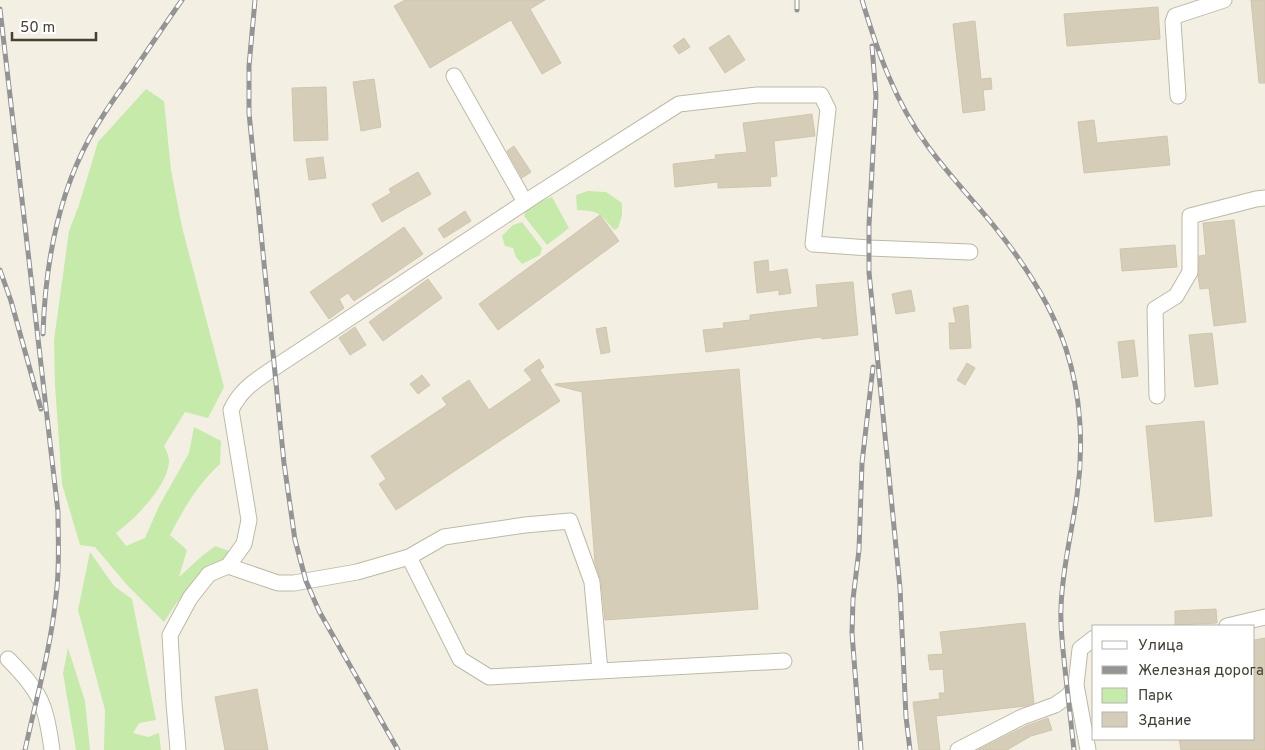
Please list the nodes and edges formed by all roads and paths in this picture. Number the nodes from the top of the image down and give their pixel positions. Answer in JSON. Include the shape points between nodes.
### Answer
{"nodes":[{"id":1,"x":1224,"y":0,"type":"edge"},
{"id":2,"x":454,"y":76,"type":"dead end"},
{"id":3,"x":1178,"y":96,"type":"dead end"},
{"id":4,"x":1265,"y":198,"type":"edge"},
{"id":5,"x":525,"y":202,"type":"junction"},
{"id":6,"x":970,"y":252,"type":"dead end"},
{"id":7,"x":1157,"y":396,"type":"dead end"},
{"id":8,"x":409,"y":557,"type":"junction"},
{"id":9,"x":228,"y":566,"type":"junction"},
{"id":10,"x":1265,"y":617,"type":"edge"},
{"id":11,"x":1231,"y":625,"type":"edge"},
{"id":12,"x":1092,"y":640,"type":"edge"},
{"id":13,"x":8,"y":659,"type":"dead end"},
{"id":14,"x":784,"y":661,"type":"dead end"},
{"id":15,"x":600,"y":671,"type":"junction"},
{"id":16,"x":1076,"y":685,"type":"junction"},
{"id":17,"x":52,"y":750,"type":"edge"},
{"id":18,"x":178,"y":750,"type":"edge"},
{"id":19,"x":958,"y":750,"type":"edge"},
{"id":20,"x":1088,"y":750,"type":"edge"}],
"edges":[{"from":1,"to":3,"type":"street","via":[[1176,16]]},
{"from":2,"to":5,"type":"street"},
{"from":4,"to":7,"type":"street","via":[[1190,216],[1190,272],[1176,296],[1155,309]]},
{"from":5,"to":6,"type":"street","via":[[679,104],[757,95],[821,95],[828,109],[813,244]]},
{"from":5,"to":9,"type":"street","via":[[274,368],[237,398],[231,410],[249,520],[244,544]]},
{"from":8,"to":9,"type":"street","via":[[357,572],[285,584]]},
{"from":8,"to":15,"type":"street","via":[[460,660],[489,677]]},
{"from":8,"to":15,"type":"street","via":[[444,537],[525,524],[570,521],[592,582]]},
{"from":9,"to":18,"type":"street","via":[[209,574],[190,598],[170,635]]},
{"from":10,"to":11,"type":"street"},
{"from":12,"to":16,"type":"street","via":[[1080,649]]},
{"from":13,"to":17,"type":"street","via":[[44,707]]},
{"from":14,"to":15,"type":"street"},
{"from":16,"to":19,"type":"street","via":[[1055,705],[1022,717]]},
{"from":16,"to":20,"type":"street"}]}
